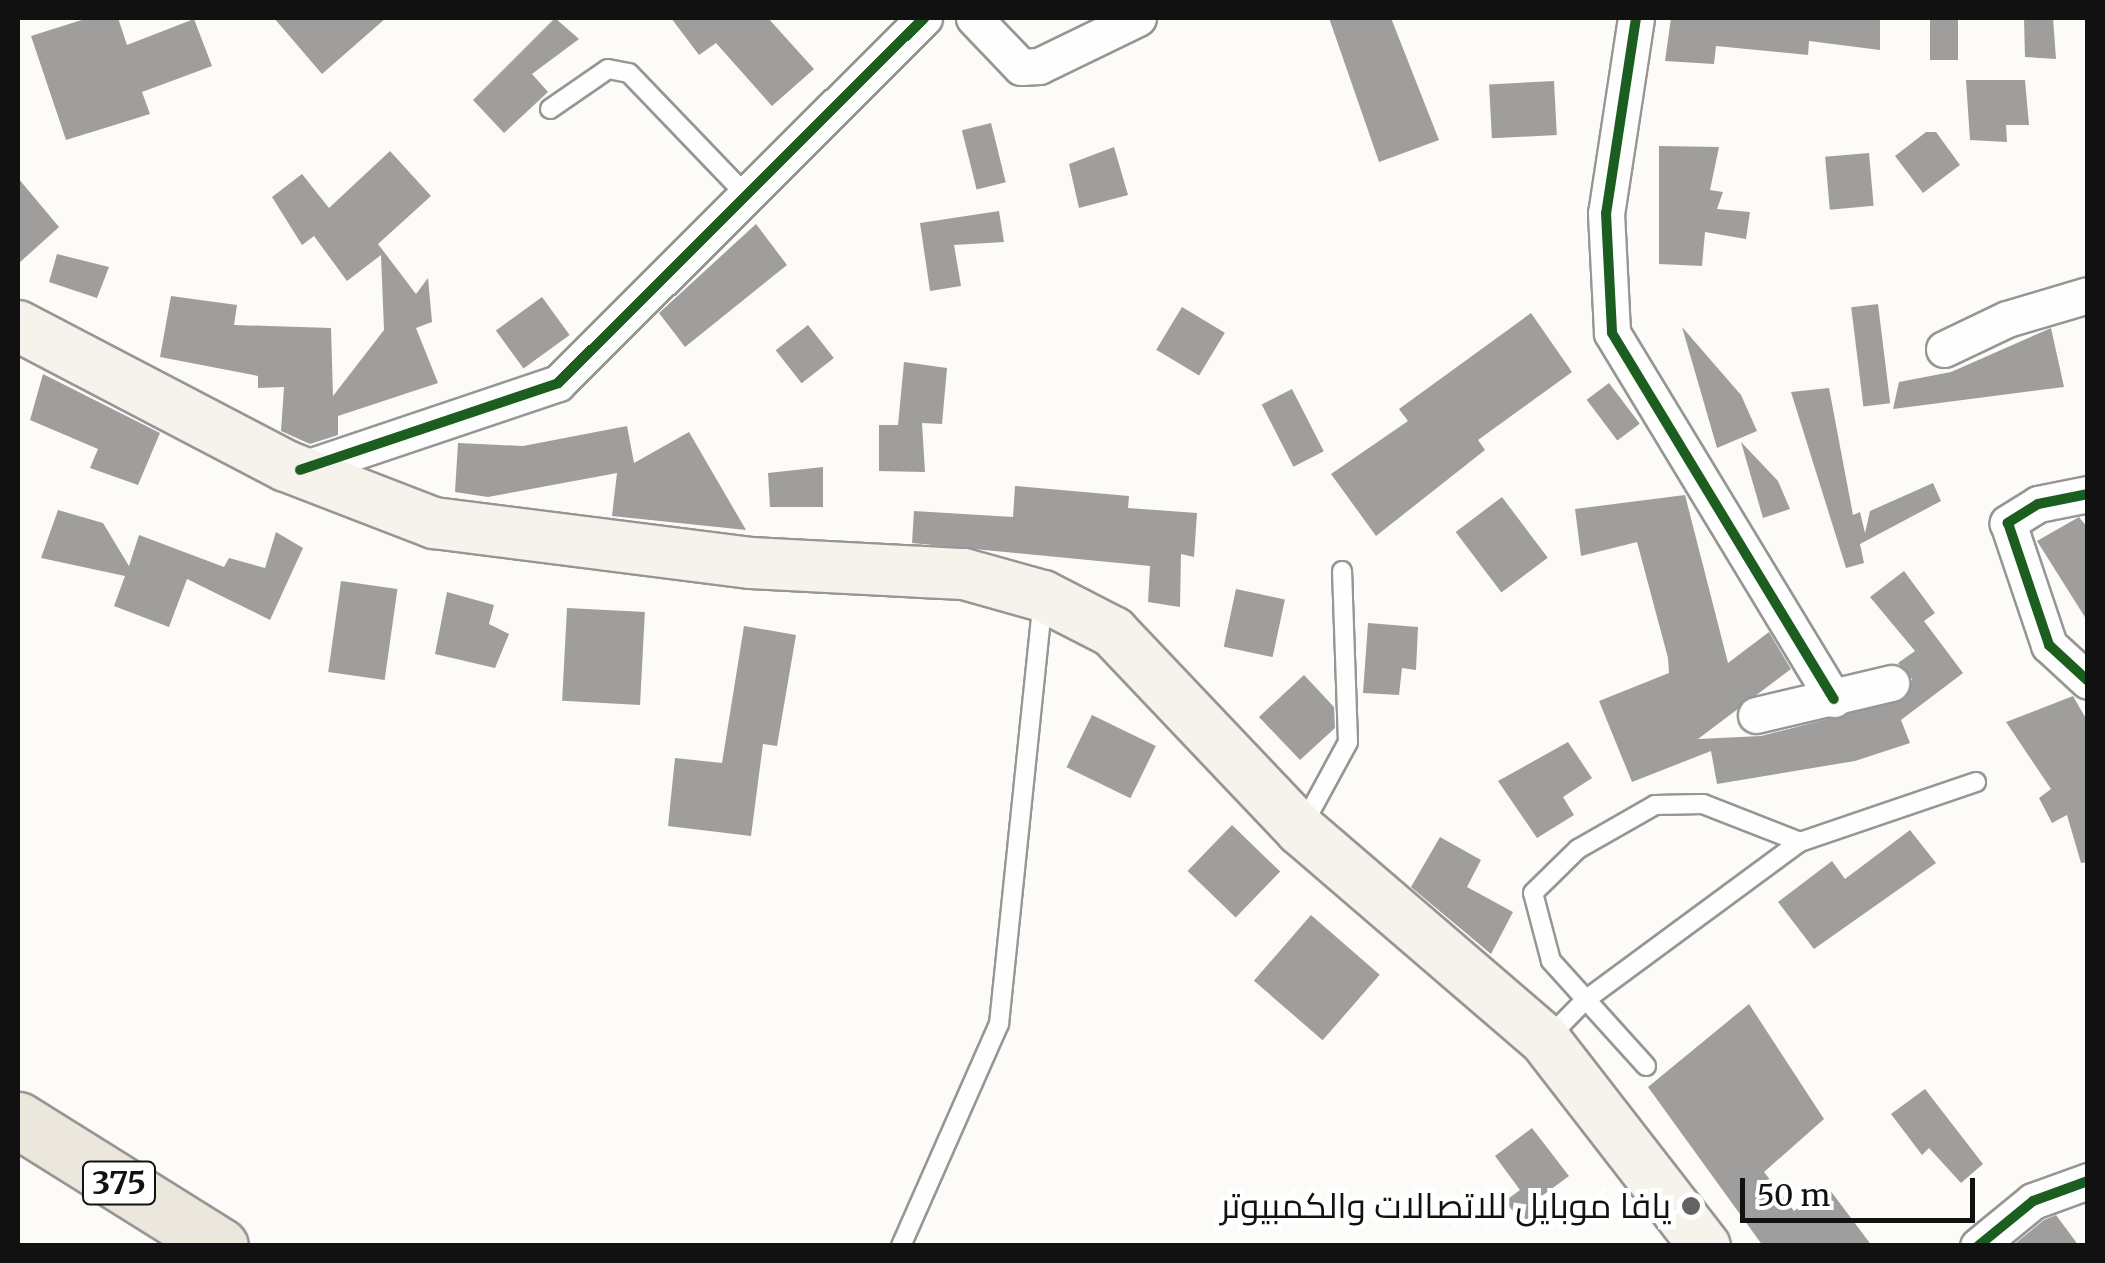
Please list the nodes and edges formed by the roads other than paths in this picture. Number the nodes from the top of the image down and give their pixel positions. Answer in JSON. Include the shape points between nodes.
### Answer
{"nodes":[{"id":1,"x":924,"y":18,"type":"edge"},
{"id":2,"x":974,"y":18,"type":"edge"},
{"id":3,"x":1138,"y":18,"type":"edge"},
{"id":4,"x":1636,"y":18,"type":"edge"},
{"id":5,"x":550,"y":110,"type":"dead end"},
{"id":6,"x":743,"y":192,"type":"junction"},
{"id":7,"x":2088,"y":295,"type":"edge"},
{"id":8,"x":18,"y":326,"type":"edge"},
{"id":9,"x":1944,"y":349,"type":"dead end"},
{"id":10,"x":300,"y":470,"type":"junction"},
{"id":11,"x":2088,"y":494,"type":"edge"},
{"id":12,"x":1342,"y":572,"type":"dead end"},
{"id":13,"x":1043,"y":596,"type":"junction"},
{"id":14,"x":2088,"y":681,"type":"edge"},
{"id":15,"x":1891,"y":683,"type":"dead end"},
{"id":16,"x":1834,"y":699,"type":"junction"},
{"id":17,"x":1756,"y":715,"type":"dead end"},
{"id":18,"x":1976,"y":782,"type":"dead end"},
{"id":19,"x":1301,"y":830,"type":"junction"},
{"id":20,"x":1800,"y":842,"type":"junction"},
{"id":21,"x":1584,"y":1000,"type":"junction"},
{"id":22,"x":1546,"y":1040,"type":"junction"},
{"id":23,"x":1646,"y":1066,"type":"dead end"},
{"id":24,"x":18,"y":1120,"type":"edge"},
{"id":25,"x":2088,"y":1181,"type":"edge"},
{"id":26,"x":220,"y":1246,"type":"edge"},
{"id":27,"x":901,"y":1246,"type":"edge"},
{"id":28,"x":1705,"y":1246,"type":"edge"},
{"id":29,"x":1978,"y":1246,"type":"edge"}],
"edges":[{"from":1,"to":6,"type":"street"},
{"from":2,"to":3,"type":"street","via":[[1021,66],[1060,57]]},
{"from":4,"to":16,"type":"street","via":[[1606,213],[1612,333]]},
{"from":5,"to":6,"type":"lane","via":[[608,69],[630,73]]},
{"from":6,"to":10,"type":"street","via":[[558,383]]},
{"from":7,"to":9,"type":"street","via":[[2007,318]]},
{"from":8,"to":10,"type":"main road"},
{"from":10,"to":13,"type":"main road","via":[[434,523],[750,563],[964,574]]},
{"from":11,"to":14,"type":"street","via":[[2038,504],[2008,523],[2049,645]]},
{"from":12,"to":19,"type":"lane","via":[[1338,615],[1348,742]]},
{"from":13,"to":19,"type":"main road","via":[[1113,632]]},
{"from":13,"to":27,"type":"lane","via":[[999,1024]]},
{"from":15,"to":16,"type":"street"},
{"from":16,"to":17,"type":"street"},
{"from":18,"to":20,"type":"lane"},
{"from":19,"to":22,"type":"main road"},
{"from":20,"to":21,"type":"lane"},
{"from":20,"to":21,"type":"lane","via":[[1684,802],[1638,811],[1578,849],[1533,893],[1533,910],[1551,961]]},
{"from":21,"to":22,"type":"lane"},
{"from":21,"to":23,"type":"lane"},
{"from":22,"to":28,"type":"main road"},
{"from":24,"to":26,"type":"main road","number":"375"},
{"from":25,"to":29,"type":"street","via":[[2032,1202]]}]}
